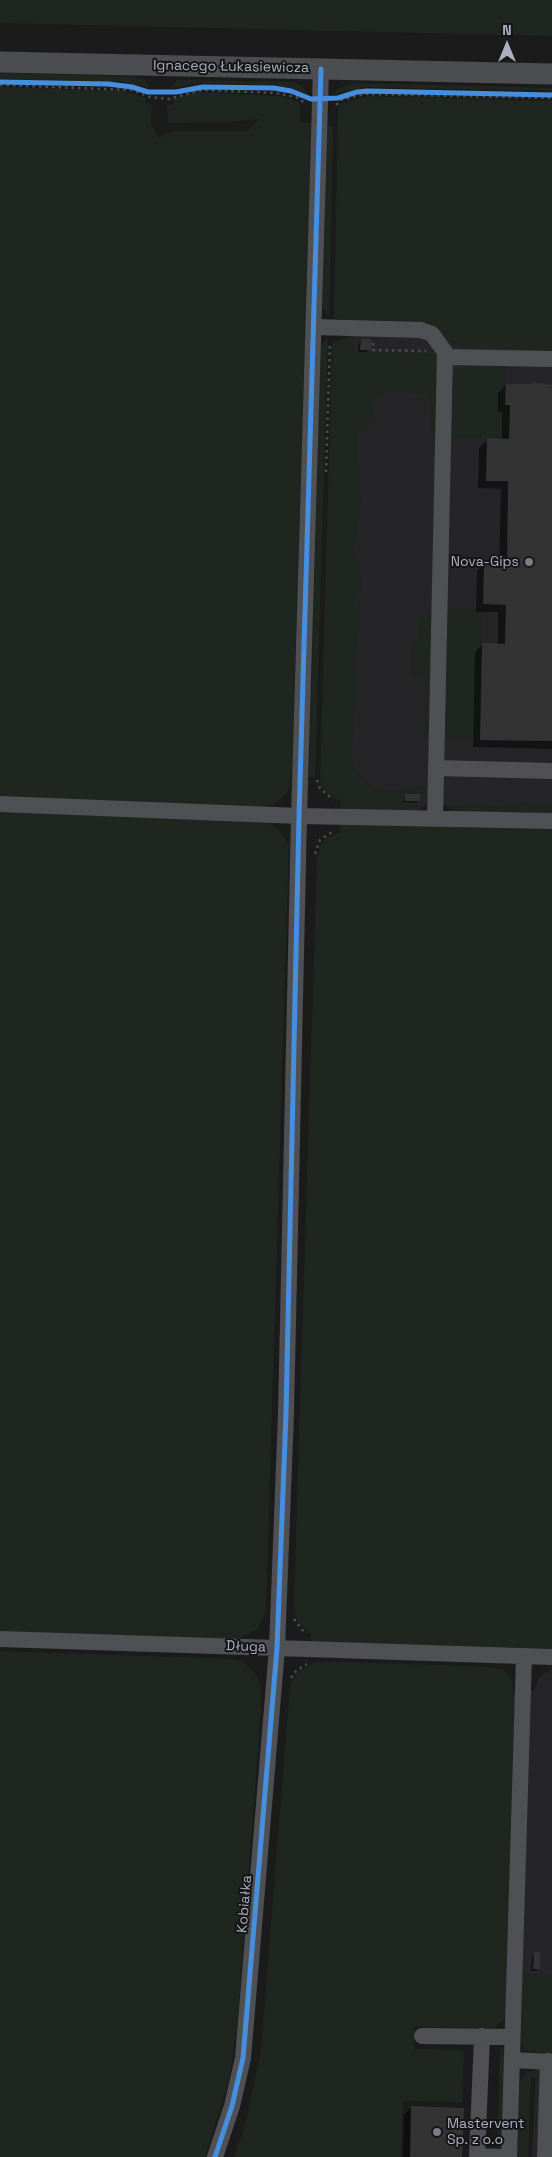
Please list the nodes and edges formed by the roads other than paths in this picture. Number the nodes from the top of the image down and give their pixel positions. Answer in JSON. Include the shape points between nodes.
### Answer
{"nodes":[{"id":1,"x":0,"y":62,"type":"edge"},
{"id":2,"x":321,"y":69,"type":"junction"},
{"id":3,"x":552,"y":74,"type":"edge"},
{"id":4,"x":314,"y":327,"type":"junction"},
{"id":5,"x":446,"y":357,"type":"junction"},
{"id":6,"x":552,"y":359,"type":"edge"},
{"id":7,"x":436,"y":768,"type":"junction"},
{"id":8,"x":552,"y":771,"type":"edge"},
{"id":9,"x":0,"y":804,"type":"edge"},
{"id":10,"x":299,"y":816,"type":"junction"},
{"id":11,"x":435,"y":819,"type":"junction"},
{"id":12,"x":552,"y":821,"type":"edge"},
{"id":13,"x":0,"y":1640,"type":"edge"},
{"id":14,"x":277,"y":1648,"type":"junction"},
{"id":15,"x":524,"y":1656,"type":"junction"},
{"id":16,"x":552,"y":1657,"type":"edge"},
{"id":17,"x":422,"y":2036,"type":"dead end"},
{"id":18,"x":482,"y":2036,"type":"junction"},
{"id":19,"x":512,"y":2037,"type":"junction"},
{"id":20,"x":512,"y":2060,"type":"junction"},
{"id":21,"x":550,"y":2061,"type":"edge"},
{"id":22,"x":478,"y":2156,"type":"edge"},
{"id":23,"x":215,"y":2157,"type":"edge"},
{"id":24,"x":508,"y":2157,"type":"edge"},
{"id":25,"x":544,"y":2157,"type":"edge"}],
"edges":[{"from":1,"to":2,"type":"main road","name":"Ignacego Łukasiewicza"},
{"from":2,"to":3,"type":"main road","name":"Ignacego Łukasiewicza"},
{"from":2,"to":4,"type":"street","name":"Kobiałka"},
{"from":4,"to":5,"type":"street","via":[[421,330],[432,334]]},
{"from":4,"to":10,"type":"street","name":"Kobiałka"},
{"from":5,"to":6,"type":"street"},
{"from":5,"to":7,"type":"street"},
{"from":7,"to":8,"type":"street"},
{"from":7,"to":11,"type":"street"},
{"from":9,"to":10,"type":"street"},
{"from":10,"to":11,"type":"street"},
{"from":10,"to":14,"type":"street","name":"Kobiałka","via":[[286,1413]]},
{"from":11,"to":12,"type":"street"},
{"from":13,"to":14,"type":"street","name":"Długa"},
{"from":14,"to":15,"type":"street","name":"Długa"},
{"from":14,"to":23,"type":"street","name":"Kobiałka","via":[[243,2058]]},
{"from":15,"to":16,"type":"street","name":"Długa"},
{"from":15,"to":19,"type":"street"},
{"from":17,"to":18,"type":"street"},
{"from":18,"to":19,"type":"street"},
{"from":18,"to":22,"type":"street"},
{"from":19,"to":20,"type":"street"},
{"from":20,"to":21,"type":"street"},
{"from":20,"to":24,"type":"street"},
{"from":21,"to":25,"type":"street"},
{"from":22,"to":24,"type":"street"}]}
